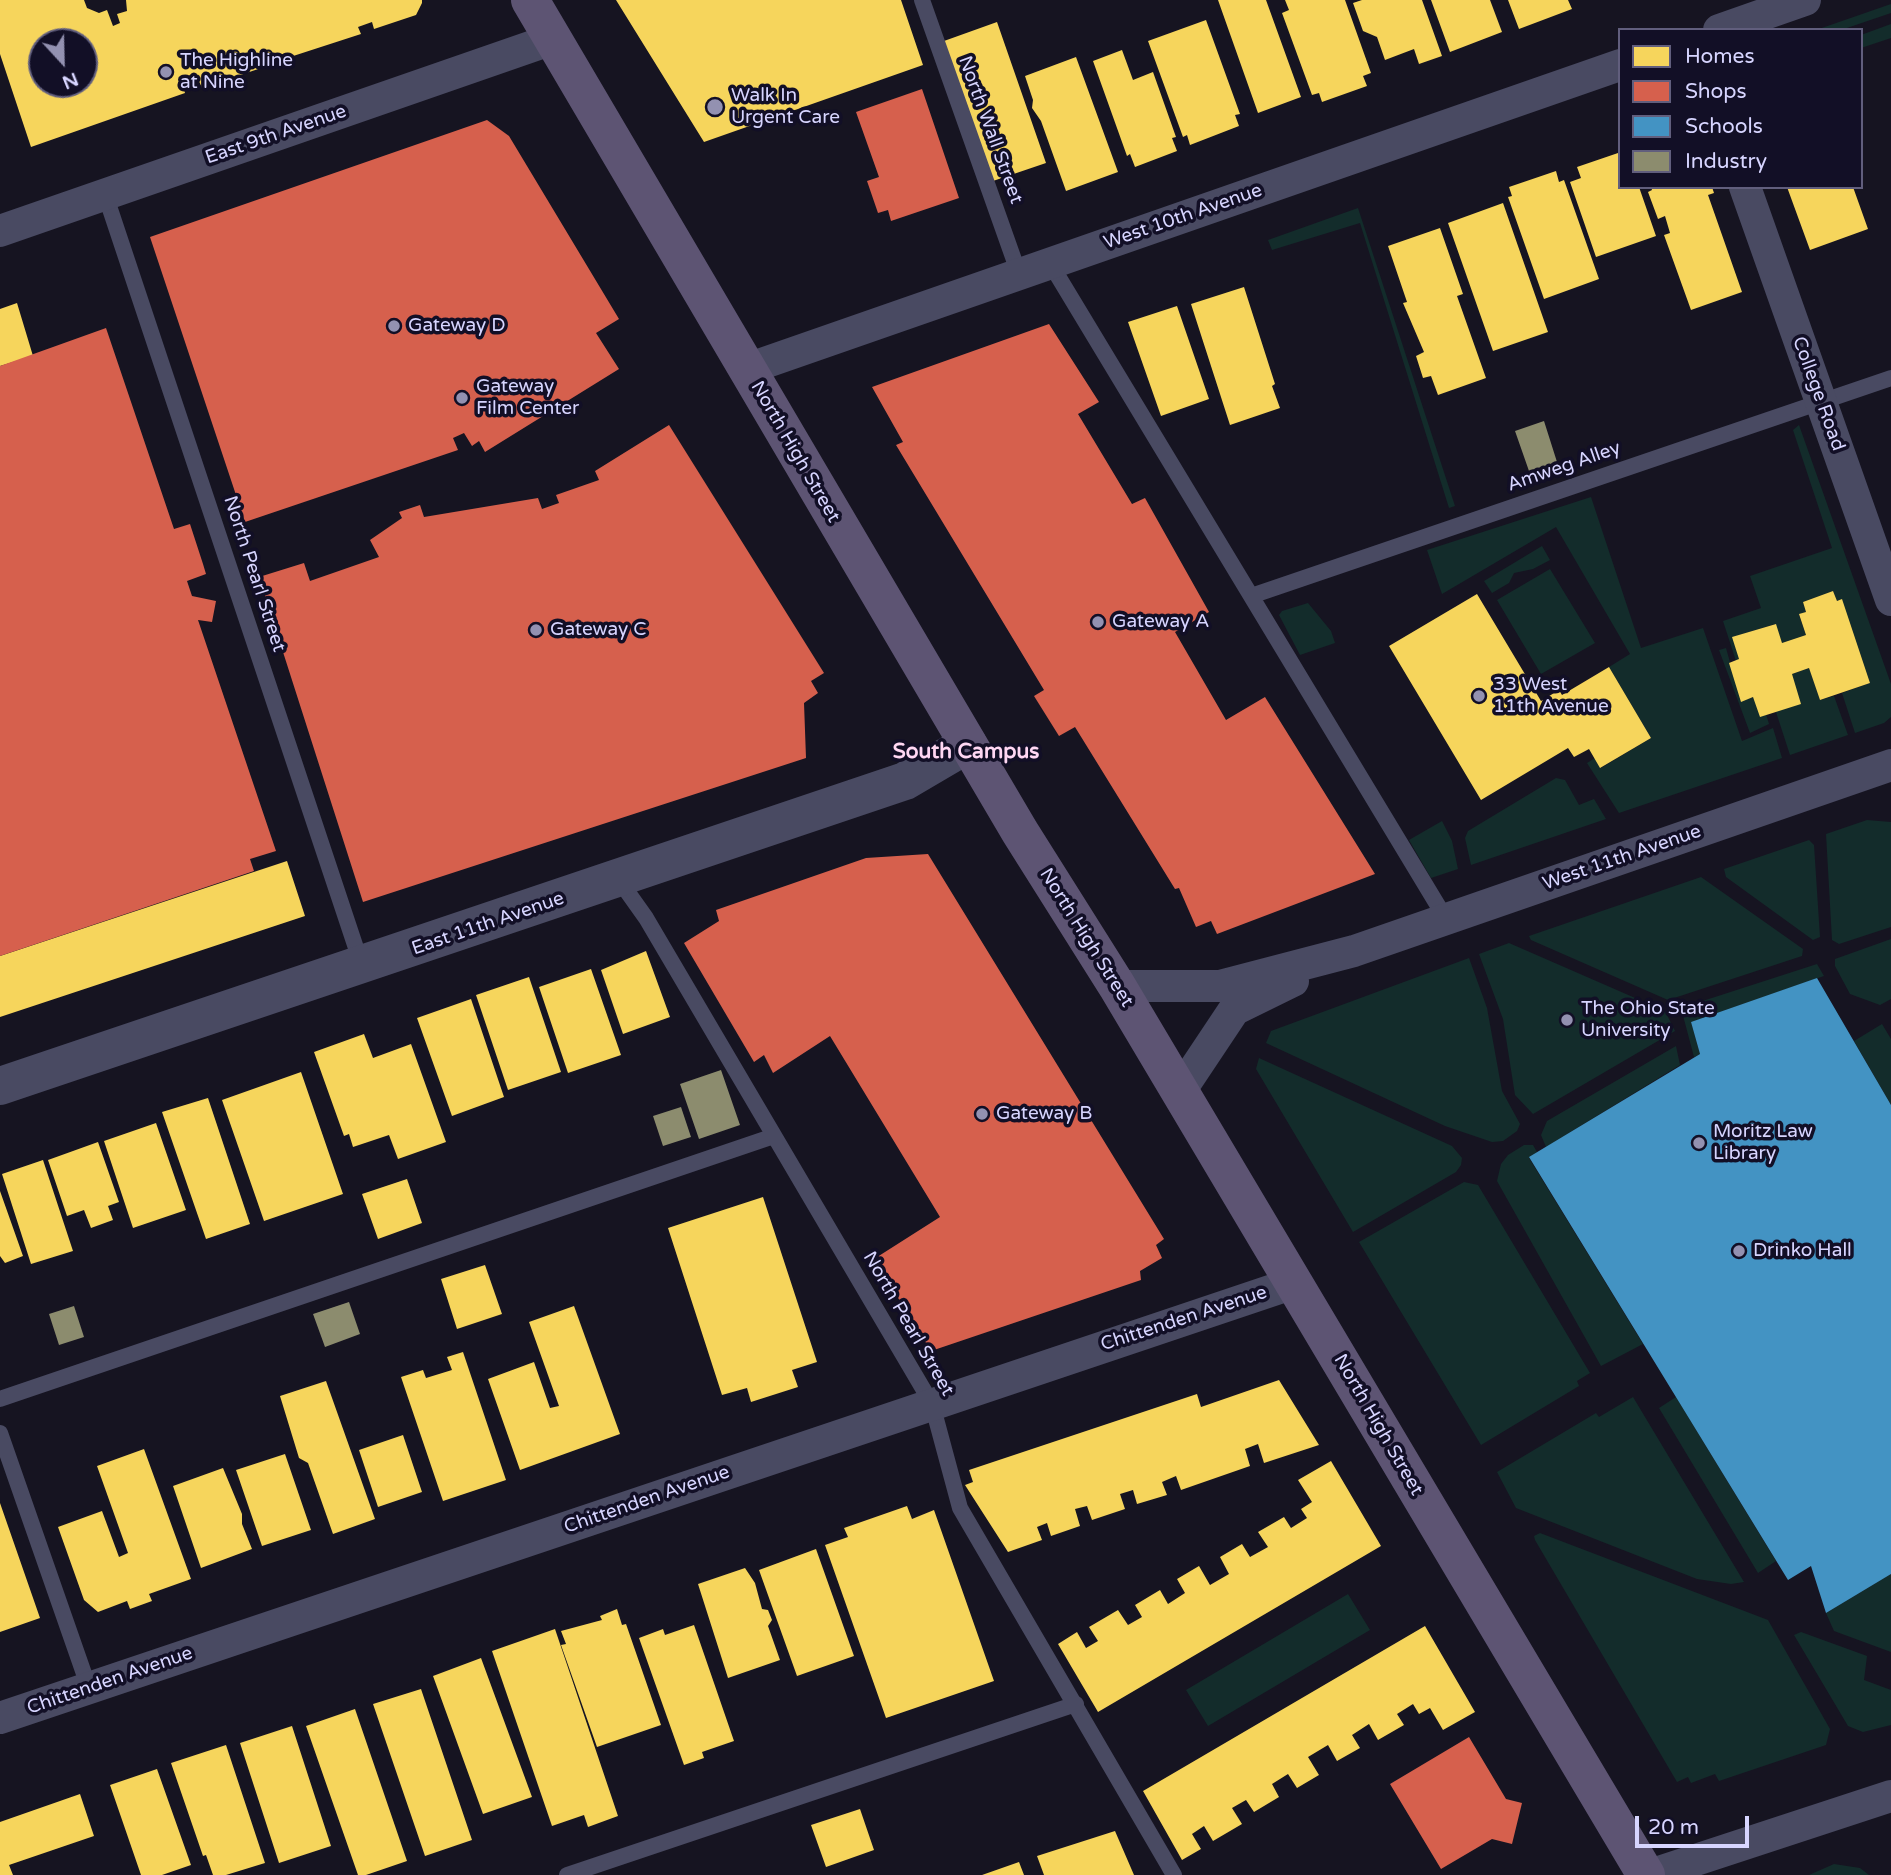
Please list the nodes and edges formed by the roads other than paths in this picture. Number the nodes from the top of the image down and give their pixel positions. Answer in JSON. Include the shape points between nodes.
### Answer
{"nodes":[{"id":1,"x":530,"y":0,"type":"edge"},
{"id":2,"x":922,"y":0,"type":"edge"},
{"id":3,"x":1805,"y":0,"type":"edge"},
{"id":4,"x":1725,"y":28,"type":"edge"},
{"id":5,"x":553,"y":39,"type":"junction"},
{"id":6,"x":1618,"y":66,"type":"edge"},
{"id":7,"x":1746,"y":189,"type":"edge"},
{"id":8,"x":106,"y":194,"type":"junction"},
{"id":9,"x":2,"y":224,"type":"edge"},
{"id":10,"x":1050,"y":263,"type":"junction"},
{"id":11,"x":1019,"y":274,"type":"junction"},
{"id":12,"x":747,"y":369,"type":"junction"},
{"id":13,"x":1891,"y":378,"type":"edge"},
{"id":14,"x":1820,"y":401,"type":"junction"},
{"id":15,"x":1251,"y":596,"type":"junction"},
{"id":16,"x":1891,"y":600,"type":"edge"},
{"id":17,"x":968,"y":744,"type":"junction"},
{"id":18,"x":1891,"y":765,"type":"edge"},
{"id":19,"x":619,"y":880,"type":"junction"},
{"id":20,"x":1446,"y":919,"type":"junction"},
{"id":21,"x":1354,"y":951,"type":"junction"},
{"id":22,"x":362,"y":966,"type":"junction"},
{"id":23,"x":1117,"y":986,"type":"junction"},
{"id":24,"x":0,"y":1086,"type":"edge"},
{"id":25,"x":1180,"y":1091,"type":"junction"},
{"id":26,"x":774,"y":1136,"type":"junction"},
{"id":27,"x":1294,"y":1283,"type":"junction"},
{"id":28,"x":0,"y":1399,"type":"edge"},
{"id":29,"x":932,"y":1404,"type":"junction"},
{"id":30,"x":0,"y":1433,"type":"edge"},
{"id":31,"x":89,"y":1688,"type":"junction"},
{"id":32,"x":1076,"y":1704,"type":"junction"},
{"id":33,"x":0,"y":1718,"type":"edge"},
{"id":34,"x":1891,"y":1796,"type":"edge"},
{"id":35,"x":567,"y":1875,"type":"edge"},
{"id":36,"x":1174,"y":1875,"type":"edge"},
{"id":37,"x":1648,"y":1875,"type":"edge"}],
"edges":[{"from":1,"to":5,"type":"main road","name":"North High Street"},
{"from":2,"to":11,"type":"lane","name":"North Wall Street"},
{"from":3,"to":4,"type":"street"},
{"from":5,"to":8,"type":"street","name":"East 9th Avenue"},
{"from":5,"to":12,"type":"main road","name":"North High Street"},
{"from":6,"to":10,"type":"street","name":"West 10th Avenue"},
{"from":7,"to":14,"type":"street","name":"College Road"},
{"from":8,"to":9,"type":"street","name":"East 9th Avenue"},
{"from":8,"to":22,"type":"lane","name":"North Pearl Street"},
{"from":10,"to":11,"type":"street","name":"West 10th Avenue"},
{"from":10,"to":15,"type":"lane"},
{"from":11,"to":12,"type":"street","name":"West 10th Avenue"},
{"from":12,"to":17,"type":"main road","name":"North High Street"},
{"from":13,"to":14,"type":"lane","name":"Amweg Alley"},
{"from":14,"to":15,"type":"lane","name":"Amweg Alley"},
{"from":14,"to":16,"type":"street","name":"College Road"},
{"from":15,"to":20,"type":"lane"},
{"from":17,"to":19,"type":"street","name":"East 11th Avenue","via":[[905,782]]},
{"from":17,"to":23,"type":"main road","name":"North High Street"},
{"from":18,"to":20,"type":"street","name":"West 11th Avenue"},
{"from":19,"to":22,"type":"street","name":"East 11th Avenue"},
{"from":19,"to":26,"type":"lane","name":"North Pearl Street"},
{"from":20,"to":21,"type":"street","name":"West 11th Avenue"},
{"from":21,"to":23,"type":"street","name":"West 11th Avenue","via":[[1220,986]]},
{"from":21,"to":25,"type":"street","name":"West 11th Avenue","via":[[1234,1010]]},
{"from":22,"to":24,"type":"street","name":"East 11th Avenue"},
{"from":23,"to":25,"type":"main road","name":"North High Street"},
{"from":25,"to":27,"type":"main road","name":"North High Street"},
{"from":26,"to":28,"type":"lane"},
{"from":26,"to":29,"type":"lane","name":"North Pearl Street"},
{"from":27,"to":29,"type":"street","name":"Chittenden Avenue"},
{"from":27,"to":37,"type":"main road","name":"North High Street"},
{"from":29,"to":31,"type":"street","name":"Chittenden Avenue"},
{"from":29,"to":32,"type":"lane","name":"North Pearl Street","via":[[960,1508]]},
{"from":30,"to":31,"type":"lane"},
{"from":31,"to":33,"type":"street","name":"Chittenden Avenue"},
{"from":32,"to":35,"type":"lane"},
{"from":32,"to":36,"type":"lane","name":"North Pearl Street"},
{"from":34,"to":37,"type":"street"}]}
